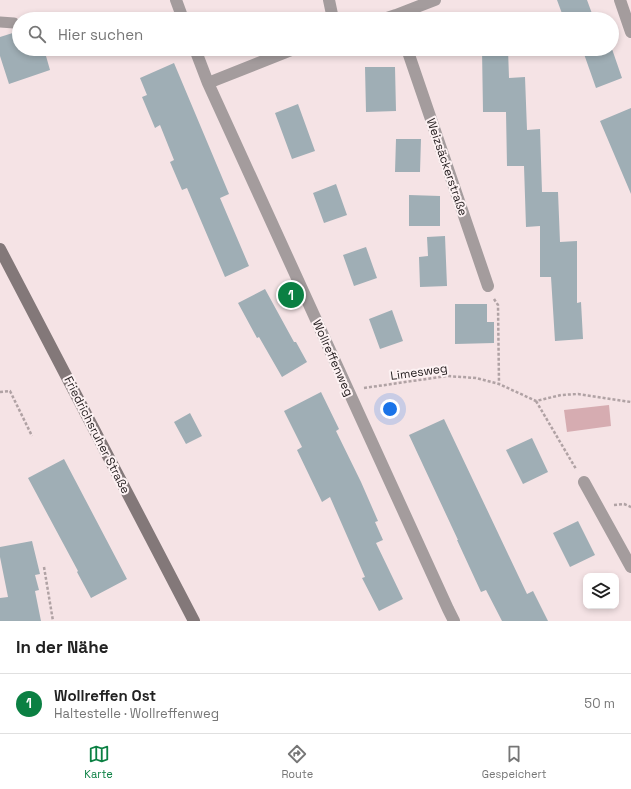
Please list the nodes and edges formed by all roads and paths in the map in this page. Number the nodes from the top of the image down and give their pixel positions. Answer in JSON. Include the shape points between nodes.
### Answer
{"nodes":[{"id":1,"x":176,"y":0,"type":"edge"},
{"id":2,"x":329,"y":0,"type":"edge"},
{"id":3,"x":435,"y":0,"type":"edge"},
{"id":4,"x":620,"y":0,"type":"edge"},
{"id":5,"x":180,"y":12,"type":"edge"},
{"id":6,"x":332,"y":12,"type":"edge"},
{"id":7,"x":408,"y":12,"type":"edge"},
{"id":8,"x":0,"y":22,"type":"edge"},
{"id":9,"x":12,"y":23,"type":"edge"},
{"id":10,"x":631,"y":32,"type":"edge"},
{"id":11,"x":198,"y":56,"type":"edge"},
{"id":12,"x":276,"y":56,"type":"edge"},
{"id":13,"x":409,"y":56,"type":"edge"},
{"id":14,"x":208,"y":83,"type":"junction"},
{"id":15,"x":0,"y":248,"type":"edge"},
{"id":16,"x":488,"y":286,"type":"joint"},
{"id":17,"x":499,"y":384,"type":"junction"},
{"id":18,"x":347,"y":391,"type":"junction"},
{"id":19,"x":0,"y":392,"type":"edge"},
{"id":20,"x":536,"y":401,"type":"junction"},
{"id":21,"x":631,"y":402,"type":"edge"},
{"id":22,"x":32,"y":436,"type":"dead end"},
{"id":23,"x":584,"y":482,"type":"joint"},
{"id":24,"x":44,"y":567,"type":"dead end"},
{"id":25,"x":631,"y":567,"type":"edge"},
{"id":26,"x":53,"y":621,"type":"edge"},
{"id":27,"x":194,"y":621,"type":"edge"},
{"id":28,"x":454,"y":621,"type":"edge"}],
"edges":[{"from":1,"to":5,"type":"street"},
{"from":2,"to":6,"type":"street"},
{"from":3,"to":7,"type":"street"},
{"from":4,"to":10,"type":"street"},
{"from":8,"to":9,"type":"lane"},
{"from":11,"to":14,"type":"street","name":"Wollreffenweg"},
{"from":12,"to":14,"type":"street"},
{"from":13,"to":16,"type":"street","name":"Weizsäckerstraße"},
{"from":14,"to":18,"type":"street","name":"Wollreffenweg"},
{"from":15,"to":27,"type":"main road","name":"Friedrichsruher Straße"},
{"from":16,"to":17,"type":"path","via":[[498,305]]},
{"from":17,"to":18,"type":"path","name":"Limesweg","via":[[476,378],[448,376]]},
{"from":17,"to":20,"type":"path","name":"Limesweg"},
{"from":18,"to":28,"type":"street","name":"Wollreffenweg"},
{"from":19,"to":22,"type":"path","via":[[10,391]]},
{"from":20,"to":21,"type":"path","via":[[578,394]]},
{"from":20,"to":23,"type":"path"},
{"from":23,"to":25,"type":"street"},
{"from":24,"to":26,"type":"path"}]}
